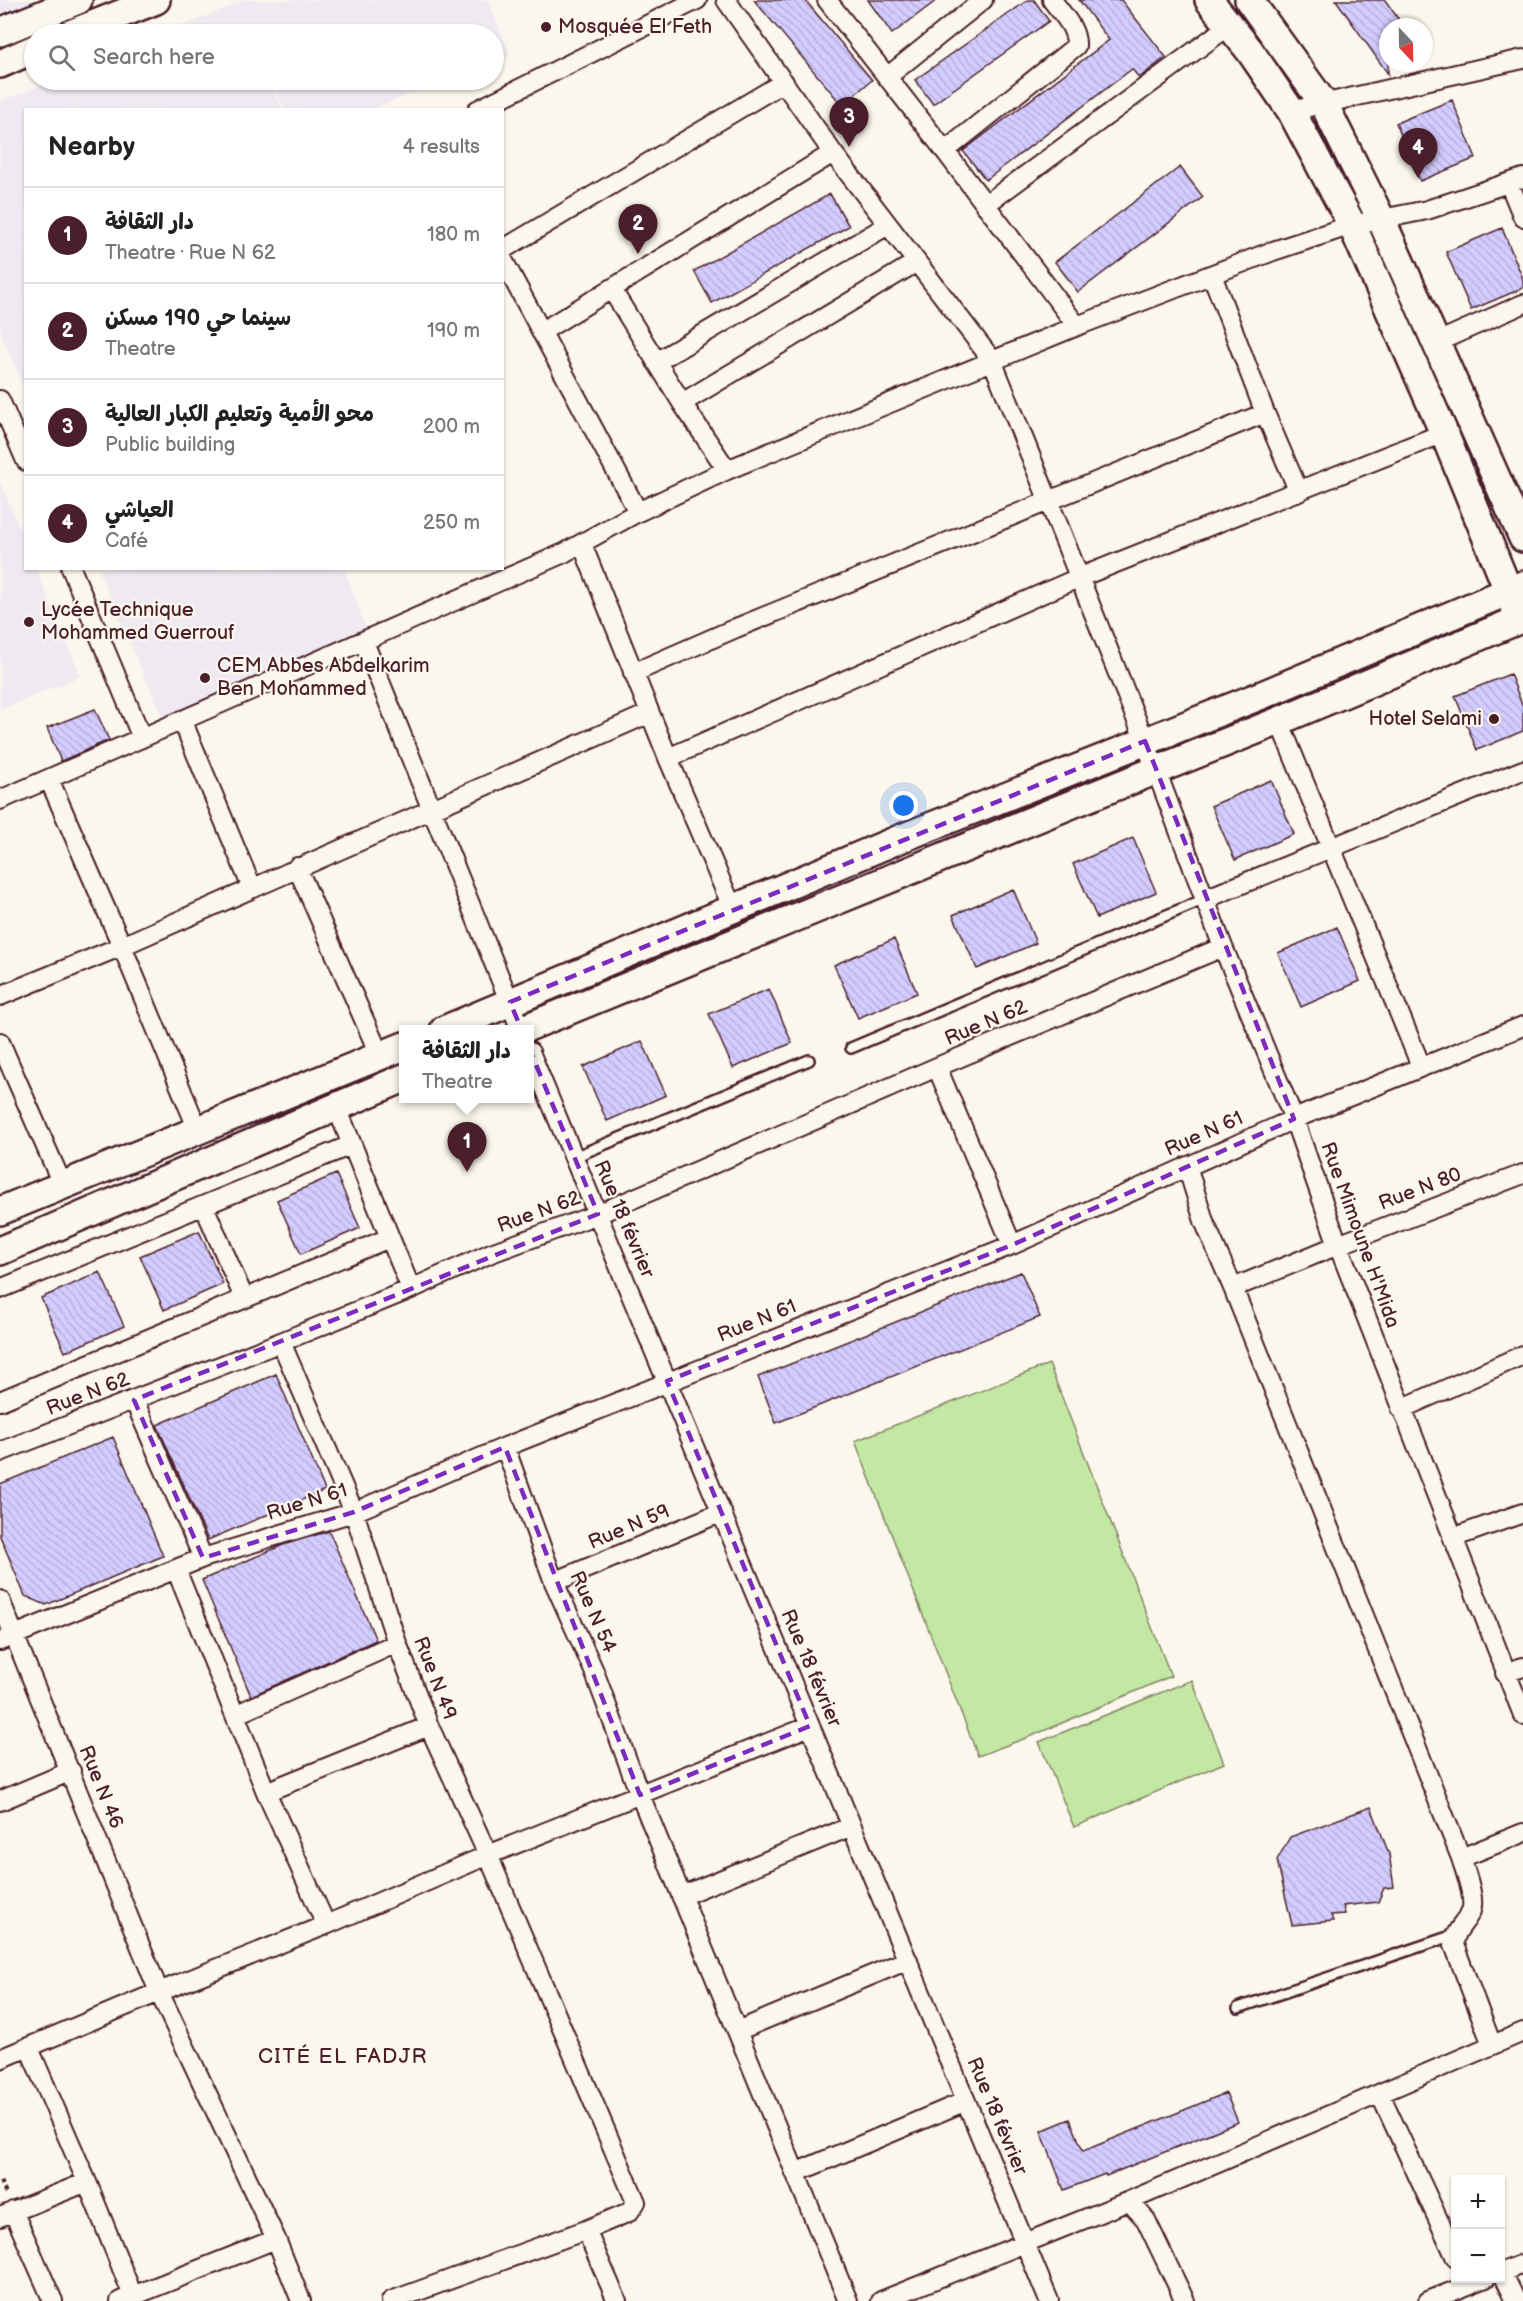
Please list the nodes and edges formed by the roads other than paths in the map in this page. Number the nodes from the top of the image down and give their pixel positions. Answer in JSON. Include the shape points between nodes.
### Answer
{"nodes":[{"id":1,"x":78,"y":0,"type":"edge"},
{"id":2,"x":156,"y":0,"type":"edge"},
{"id":3,"x":697,"y":0,"type":"edge"},
{"id":4,"x":726,"y":0,"type":"edge"},
{"id":5,"x":827,"y":0,"type":"edge"},
{"id":6,"x":983,"y":0,"type":"edge"},
{"id":7,"x":1052,"y":0,"type":"edge"},
{"id":8,"x":1209,"y":0,"type":"edge"},
{"id":9,"x":1249,"y":0,"type":"edge"},
{"id":10,"x":95,"y":24,"type":"edge"},
{"id":11,"x":1230,"y":25,"type":"junction"},
{"id":12,"x":0,"y":32,"type":"edge"},
{"id":13,"x":24,"y":53,"type":"edge"},
{"id":14,"x":1523,"y":59,"type":"edge"},
{"id":15,"x":0,"y":64,"type":"edge"},
{"id":16,"x":887,"y":77,"type":"junction"},
{"id":17,"x":784,"y":82,"type":"junction"},
{"id":18,"x":1324,"y":104,"type":"junction"},
{"id":19,"x":481,"y":108,"type":"edge"},
{"id":20,"x":1291,"y":111,"type":"junction"},
{"id":21,"x":945,"y":151,"type":"junction"},
{"id":22,"x":833,"y":153,"type":"junction"},
{"id":23,"x":1516,"y":180,"type":"edge"},
{"id":24,"x":986,"y":205,"type":"junction"},
{"id":25,"x":1523,"y":217,"type":"edge"},
{"id":26,"x":1381,"y":219,"type":"junction"},
{"id":27,"x":888,"y":225,"type":"junction"},
{"id":28,"x":1352,"y":225,"type":"junction"},
{"id":29,"x":504,"y":249,"type":"edge"},
{"id":30,"x":504,"y":262,"type":"edge"},
{"id":31,"x":915,"y":263,"type":"junction"},
{"id":32,"x":1212,"y":275,"type":"junction"},
{"id":33,"x":612,"y":290,"type":"junction"},
{"id":34,"x":1523,"y":304,"type":"edge"},
{"id":35,"x":1077,"y":326,"type":"junction"},
{"id":36,"x":541,"y":332,"type":"junction"},
{"id":37,"x":1435,"y":343,"type":"junction"},
{"id":38,"x":992,"y":360,"type":"junction"},
{"id":39,"x":656,"y":362,"type":"junction"},
{"id":40,"x":0,"y":400,"type":"edge"},
{"id":41,"x":682,"y":403,"type":"junction"},
{"id":42,"x":1265,"y":413,"type":"junction"},
{"id":43,"x":1444,"y":433,"type":"junction"},
{"id":44,"x":24,"y":456,"type":"edge"},
{"id":45,"x":727,"y":470,"type":"junction"},
{"id":46,"x":1299,"y":492,"type":"junction"},
{"id":47,"x":1048,"y":500,"type":"junction"},
{"id":48,"x":638,"y":512,"type":"junction"},
{"id":49,"x":1523,"y":538,"type":"edge"},
{"id":50,"x":582,"y":544,"type":"junction"},
{"id":51,"x":72,"y":570,"type":"edge"},
{"id":52,"x":1078,"y":578,"type":"junction"},
{"id":53,"x":1516,"y":588,"type":"edge"},
{"id":54,"x":1522,"y":621,"type":"edge"},
{"id":55,"x":364,"y":642,"type":"junction"},
{"id":56,"x":633,"y":673,"type":"junction"},
{"id":57,"x":650,"y":713,"type":"junction"},
{"id":58,"x":182,"y":720,"type":"junction"},
{"id":59,"x":1279,"y":721,"type":"junction"},
{"id":60,"x":142,"y":738,"type":"junction"},
{"id":61,"x":1145,"y":741,"type":"junction"},
{"id":62,"x":668,"y":758,"type":"junction"},
{"id":63,"x":1523,"y":770,"type":"edge"},
{"id":64,"x":1155,"y":771,"type":"junction"},
{"id":65,"x":49,"y":780,"type":"junction"},
{"id":66,"x":0,"y":800,"type":"edge"},
{"id":67,"x":432,"y":807,"type":"junction"},
{"id":68,"x":1331,"y":850,"type":"junction"},
{"id":69,"x":297,"y":867,"type":"junction"},
{"id":70,"x":252,"y":888,"type":"junction"},
{"id":71,"x":1205,"y":899,"type":"junction"},
{"id":72,"x":733,"y":909,"type":"junction"},
{"id":73,"x":122,"y":946,"type":"junction"},
{"id":74,"x":1223,"y":947,"type":"junction"},
{"id":75,"x":0,"y":996,"type":"edge"},
{"id":76,"x":510,"y":1002,"type":"junction"},
{"id":77,"x":454,"y":1025,"type":"edge"},
{"id":78,"x":519,"y":1025,"type":"edge"},
{"id":79,"x":531,"y":1025,"type":"edge"},
{"id":80,"x":1523,"y":1026,"type":"edge"},
{"id":81,"x":0,"y":1042,"type":"edge"},
{"id":82,"x":850,"y":1048,"type":"dead end"},
{"id":83,"x":392,"y":1051,"type":"edge"},
{"id":84,"x":809,"y":1060,"type":"dead end"},
{"id":85,"x":534,"y":1062,"type":"edge"},
{"id":86,"x":1421,"y":1066,"type":"junction"},
{"id":87,"x":937,"y":1068,"type":"junction"},
{"id":88,"x":399,"y":1080,"type":"edge"},
{"id":89,"x":337,"y":1108,"type":"junction"},
{"id":90,"x":1294,"y":1119,"type":"junction"},
{"id":91,"x":198,"y":1130,"type":"junction"},
{"id":92,"x":351,"y":1145,"type":"junction"},
{"id":93,"x":574,"y":1157,"type":"junction"},
{"id":94,"x":1187,"y":1166,"type":"junction"},
{"id":95,"x":1523,"y":1174,"type":"edge"},
{"id":96,"x":63,"y":1186,"type":"junction"},
{"id":97,"x":204,"y":1206,"type":"junction"},
{"id":98,"x":0,"y":1211,"type":"edge"},
{"id":99,"x":598,"y":1214,"type":"junction"},
{"id":100,"x":389,"y":1238,"type":"junction"},
{"id":101,"x":1012,"y":1245,"type":"junction"},
{"id":102,"x":1338,"y":1245,"type":"junction"},
{"id":103,"x":0,"y":1251,"type":"edge"},
{"id":104,"x":1233,"y":1288,"type":"junction"},
{"id":105,"x":0,"y":1289,"type":"edge"},
{"id":106,"x":411,"y":1289,"type":"junction"},
{"id":107,"x":244,"y":1298,"type":"junction"},
{"id":108,"x":281,"y":1342,"type":"junction"},
{"id":109,"x":1523,"y":1355,"type":"edge"},
{"id":110,"x":667,"y":1381,"type":"junction"},
{"id":111,"x":134,"y":1400,"type":"junction"},
{"id":112,"x":0,"y":1401,"type":"edge"},
{"id":113,"x":1401,"y":1408,"type":"junction"},
{"id":114,"x":505,"y":1447,"type":"junction"},
{"id":115,"x":0,"y":1452,"type":"edge"},
{"id":116,"x":354,"y":1512,"type":"junction"},
{"id":117,"x":722,"y":1512,"type":"junction"},
{"id":118,"x":1523,"y":1513,"type":"edge"},
{"id":119,"x":1452,"y":1538,"type":"junction"},
{"id":120,"x":203,"y":1558,"type":"junction"},
{"id":121,"x":176,"y":1569,"type":"junction"},
{"id":122,"x":554,"y":1582,"type":"junction"},
{"id":123,"x":0,"y":1600,"type":"edge"},
{"id":124,"x":7,"y":1638,"type":"edge"},
{"id":125,"x":397,"y":1643,"type":"junction"},
{"id":126,"x":1523,"y":1667,"type":"edge"},
{"id":127,"x":1506,"y":1673,"type":"junction"},
{"id":128,"x":237,"y":1714,"type":"junction"},
{"id":129,"x":1523,"y":1715,"type":"edge"},
{"id":130,"x":429,"y":1726,"type":"junction"},
{"id":131,"x":810,"y":1726,"type":"junction"},
{"id":132,"x":71,"y":1771,"type":"junction"},
{"id":133,"x":266,"y":1792,"type":"junction"},
{"id":134,"x":640,"y":1795,"type":"junction"},
{"id":135,"x":0,"y":1801,"type":"edge"},
{"id":136,"x":852,"y":1826,"type":"junction"},
{"id":137,"x":1523,"y":1833,"type":"edge"},
{"id":138,"x":488,"y":1855,"type":"junction"},
{"id":139,"x":1461,"y":1858,"type":"junction"},
{"id":140,"x":681,"y":1896,"type":"junction"},
{"id":141,"x":326,"y":1926,"type":"junction"},
{"id":142,"x":1454,"y":1935,"type":"junction"},
{"id":143,"x":908,"y":1960,"type":"junction"},
{"id":144,"x":159,"y":1992,"type":"junction"},
{"id":145,"x":1238,"y":2008,"type":"dead end"},
{"id":146,"x":737,"y":2031,"type":"junction"},
{"id":147,"x":1523,"y":2032,"type":"edge"},
{"id":148,"x":1492,"y":2044,"type":"junction"},
{"id":149,"x":29,"y":2048,"type":"junction"},
{"id":150,"x":0,"y":2060,"type":"edge"},
{"id":151,"x":1380,"y":2094,"type":"junction"},
{"id":152,"x":966,"y":2101,"type":"junction"},
{"id":153,"x":795,"y":2173,"type":"junction"},
{"id":154,"x":87,"y":2182,"type":"junction"},
{"id":155,"x":1129,"y":2201,"type":"junction"},
{"id":156,"x":7,"y":2214,"type":"edge"},
{"id":157,"x":586,"y":2230,"type":"junction"},
{"id":158,"x":276,"y":2239,"type":"junction"},
{"id":159,"x":1025,"y":2242,"type":"junction"},
{"id":160,"x":1451,"y":2249,"type":"edge"},
{"id":161,"x":1523,"y":2264,"type":"edge"},
{"id":162,"x":1505,"y":2271,"type":"edge"},
{"id":163,"x":1464,"y":2283,"type":"edge"},
{"id":164,"x":1503,"y":2283,"type":"edge"},
{"id":165,"x":126,"y":2298,"type":"edge"},
{"id":166,"x":54,"y":2301,"type":"edge"},
{"id":167,"x":301,"y":2301,"type":"edge"},
{"id":168,"x":391,"y":2301,"type":"edge"},
{"id":169,"x":617,"y":2301,"type":"edge"},
{"id":170,"x":848,"y":2301,"type":"edge"},
{"id":171,"x":881,"y":2301,"type":"edge"},
{"id":172,"x":1049,"y":2301,"type":"edge"},
{"id":173,"x":1185,"y":2301,"type":"edge"},
{"id":174,"x":1428,"y":2301,"type":"edge"},
{"id":175,"x":1516,"y":2301,"type":"edge"}],
"edges":[{"from":1,"to":12,"type":"main road"},
{"from":2,"to":10,"type":"main road"},
{"from":3,"to":19,"type":"street"},
{"from":4,"to":17,"type":"street","name":"Rue Mimoune H'Mida"},
{"from":5,"to":16,"type":"street"},
{"from":6,"to":16,"type":"street"},
{"from":7,"to":21,"type":"street","via":[[1072,28],[1076,46]]},
{"from":8,"to":11,"type":"main road"},
{"from":9,"to":18,"type":"main road"},
{"from":11,"to":20,"type":"main road"},
{"from":11,"to":24,"type":"street"},
{"from":13,"to":15,"type":"main road"},
{"from":14,"to":18,"type":"street"},
{"from":16,"to":21,"type":"street"},
{"from":17,"to":22,"type":"street","name":"Rue Mimoune H'Mida"},
{"from":17,"to":29,"type":"street"},
{"from":18,"to":20,"type":"street"},
{"from":18,"to":26,"type":"main road"},
{"from":20,"to":28,"type":"main road"},
{"from":21,"to":24,"type":"street"},
{"from":22,"to":27,"type":"street","name":"Rue Mimoune H'Mida"},
{"from":22,"to":33,"type":"street"},
{"from":23,"to":25,"type":"street"},
{"from":23,"to":26,"type":"street","via":[[1428,210]]},
{"from":24,"to":35,"type":"street"},
{"from":26,"to":28,"type":"street"},
{"from":26,"to":37,"type":"main road"},
{"from":27,"to":31,"type":"street","name":"Rue Mimoune H'Mida"},
{"from":27,"to":39,"type":"street"},
{"from":28,"to":32,"type":"street"},
{"from":28,"to":43,"type":"main road"},
{"from":30,"to":36,"type":"street"},
{"from":31,"to":38,"type":"street","name":"Rue Mimoune H'Mida"},
{"from":31,"to":41,"type":"street"},
{"from":32,"to":35,"type":"street"},
{"from":32,"to":42,"type":"street"},
{"from":33,"to":36,"type":"street"},
{"from":33,"to":39,"type":"street"},
{"from":34,"to":37,"type":"street"},
{"from":35,"to":38,"type":"street"},
{"from":36,"to":48,"type":"street"},
{"from":37,"to":49,"type":"main road"},
{"from":38,"to":45,"type":"street"},
{"from":38,"to":47,"type":"street","name":"Rue Mimoune H'Mida"},
{"from":39,"to":41,"type":"street"},
{"from":40,"to":44,"type":"street"},
{"from":41,"to":45,"type":"street"},
{"from":42,"to":46,"type":"street"},
{"from":42,"to":47,"type":"street"},
{"from":43,"to":46,"type":"street"},
{"from":43,"to":53,"type":"main road"},
{"from":45,"to":48,"type":"street"},
{"from":46,"to":52,"type":"street"},
{"from":47,"to":52,"type":"street","name":"Rue Mimoune H'Mida"},
{"from":47,"to":56,"type":"street"},
{"from":48,"to":50,"type":"street"},
{"from":50,"to":55,"type":"street"},
{"from":50,"to":56,"type":"street"},
{"from":51,"to":60,"type":"street"},
{"from":52,"to":61,"type":"street","name":"Rue Mimoune H'Mida"},
{"from":52,"to":62,"type":"street"},
{"from":53,"to":54,"type":"main road"},
{"from":53,"to":61,"type":"main road"},
{"from":54,"to":59,"type":"main road"},
{"from":55,"to":58,"type":"street"},
{"from":55,"to":67,"type":"street"},
{"from":56,"to":57,"type":"street"},
{"from":57,"to":62,"type":"street"},
{"from":57,"to":67,"type":"street"},
{"from":58,"to":60,"type":"street"},
{"from":58,"to":70,"type":"street"},
{"from":59,"to":64,"type":"main road"},
{"from":59,"to":68,"type":"street"},
{"from":60,"to":65,"type":"street"},
{"from":61,"to":64,"type":"street","name":"Rue Mimoune H'Mida"},
{"from":61,"to":72,"type":"main road"},
{"from":62,"to":72,"type":"street"},
{"from":63,"to":68,"type":"street"},
{"from":64,"to":71,"type":"street","name":"Rue Mimoune H'Mida"},
{"from":64,"to":79,"type":"main road"},
{"from":65,"to":66,"type":"street"},
{"from":65,"to":73,"type":"street"},
{"from":67,"to":69,"type":"street"},
{"from":67,"to":76,"type":"street"},
{"from":68,"to":71,"type":"street"},
{"from":68,"to":86,"type":"street"},
{"from":69,"to":70,"type":"street"},
{"from":69,"to":83,"type":"street"},
{"from":70,"to":73,"type":"street"},
{"from":71,"to":74,"type":"street","name":"Rue Mimoune H'Mida"},
{"from":71,"to":82,"type":"lane"},
{"from":72,"to":76,"type":"main road"},
{"from":73,"to":75,"type":"street"},
{"from":73,"to":91,"type":"street"},
{"from":74,"to":87,"type":"street","name":"Rue N 62"},
{"from":74,"to":90,"type":"street","name":"Rue Mimoune H'Mida"},
{"from":76,"to":77,"type":"main road"},
{"from":76,"to":78,"type":"street"},
{"from":80,"to":86,"type":"street","name":"Rue N 61"},
{"from":81,"to":96,"type":"street"},
{"from":83,"to":91,"type":"main road"},
{"from":84,"to":93,"type":"lane"},
{"from":85,"to":93,"type":"street","name":"Rue 18 février"},
{"from":86,"to":90,"type":"street","name":"Rue N 61"},
{"from":87,"to":99,"type":"street","name":"Rue N 62"},
{"from":87,"to":101,"type":"street"},
{"from":88,"to":89,"type":"main road"},
{"from":89,"to":92,"type":"street"},
{"from":89,"to":103,"type":"main road"},
{"from":90,"to":94,"type":"street","name":"Rue N 61"},
{"from":90,"to":102,"type":"street","name":"Rue Mimoune H'Mida"},
{"from":91,"to":96,"type":"main road"},
{"from":92,"to":97,"type":"street"},
{"from":92,"to":100,"type":"street"},
{"from":93,"to":99,"type":"street","name":"Rue 18 février"},
{"from":94,"to":101,"type":"street","name":"Rue N 61"},
{"from":94,"to":104,"type":"street","via":[[1204,1221]]},
{"from":95,"to":102,"type":"street","name":"Rue N 80"},
{"from":96,"to":98,"type":"main road"},
{"from":97,"to":105,"type":"street"},
{"from":97,"to":107,"type":"street"},
{"from":99,"to":106,"type":"street","name":"Rue N 62","via":[[491,1253]]},
{"from":99,"to":110,"type":"street","name":"Rue 18 février"},
{"from":100,"to":106,"type":"street"},
{"from":100,"to":107,"type":"street"},
{"from":101,"to":110,"type":"street","name":"Rue N 61"},
{"from":102,"to":104,"type":"street","name":"Rue N 80"},
{"from":102,"to":113,"type":"street","name":"Rue Mimoune H'Mida"},
{"from":104,"to":139,"type":"street"},
{"from":106,"to":108,"type":"street","name":"Rue N 62"},
{"from":107,"to":112,"type":"street"},
{"from":108,"to":111,"type":"street","name":"Rue N 62"},
{"from":108,"to":116,"type":"street","name":"Rue N 49"},
{"from":109,"to":113,"type":"street"},
{"from":110,"to":114,"type":"street","name":"Rue N 61"},
{"from":110,"to":117,"type":"street","name":"Rue 18 février"},
{"from":111,"to":115,"type":"street","name":"Rue N 62"},
{"from":111,"to":120,"type":"street"},
{"from":113,"to":119,"type":"street","name":"Rue Mimoune H'Mida"},
{"from":114,"to":116,"type":"street","name":"Rue N 61"},
{"from":114,"to":122,"type":"street","name":"Rue N 54"},
{"from":116,"to":120,"type":"street","name":"Rue N 61"},
{"from":116,"to":125,"type":"street","name":"Rue N 49"},
{"from":117,"to":122,"type":"street","name":"Rue N 59"},
{"from":117,"to":131,"type":"street","name":"Rue 18 février"},
{"from":118,"to":119,"type":"street"},
{"from":119,"to":127,"type":"street","name":"Rue Mimoune H'Mida"},
{"from":120,"to":121,"type":"street","name":"Rue N 61"},
{"from":121,"to":124,"type":"street","name":"Rue N 61"},
{"from":121,"to":128,"type":"street"},
{"from":122,"to":134,"type":"street","name":"Rue N 54","via":[[594,1671]]},
{"from":123,"to":124,"type":"street","name":"Rue N 46"},
{"from":124,"to":132,"type":"street","name":"Rue N 46"},
{"from":125,"to":128,"type":"street"},
{"from":125,"to":130,"type":"street","name":"Rue N 49"},
{"from":126,"to":127,"type":"street"},
{"from":127,"to":129,"type":"street","name":"Rue Mimoune H'Mida"},
{"from":128,"to":133,"type":"street"},
{"from":130,"to":133,"type":"street"},
{"from":130,"to":138,"type":"street","name":"Rue N 49"},
{"from":131,"to":134,"type":"street"},
{"from":131,"to":136,"type":"street","name":"Rue 18 février"},
{"from":132,"to":135,"type":"street"},
{"from":132,"to":144,"type":"street","name":"Rue N 46"},
{"from":133,"to":141,"type":"street"},
{"from":134,"to":138,"type":"street"},
{"from":134,"to":140,"type":"street","name":"Rue N 54"},
{"from":136,"to":140,"type":"street"},
{"from":136,"to":143,"type":"street","name":"Rue 18 février"},
{"from":137,"to":139,"type":"street"},
{"from":138,"to":141,"type":"street"},
{"from":138,"to":157,"type":"street","name":"Rue N 49","via":[[635,2196],[636,2202],[629,2212]]},
{"from":139,"to":142,"type":"street","via":[[1473,1901],[1472,1909]]},
{"from":140,"to":146,"type":"street","name":"Rue N 54"},
{"from":141,"to":144,"type":"street"},
{"from":142,"to":145,"type":"lane"},
{"from":142,"to":148,"type":"street","via":[[1458,1961]]},
{"from":143,"to":146,"type":"street"},
{"from":143,"to":152,"type":"street","name":"Rue 18 février"},
{"from":144,"to":149,"type":"street"},
{"from":144,"to":158,"type":"street","name":"Rue N 46"},
{"from":146,"to":153,"type":"street","name":"Rue N 54"},
{"from":147,"to":148,"type":"street"},
{"from":148,"to":151,"type":"street"},
{"from":149,"to":150,"type":"street"},
{"from":149,"to":154,"type":"street"},
{"from":151,"to":155,"type":"street"},
{"from":151,"to":160,"type":"street"},
{"from":152,"to":153,"type":"street"},
{"from":152,"to":159,"type":"street","name":"Rue 18 février"},
{"from":153,"to":170,"type":"street","name":"Rue N 54"},
{"from":154,"to":156,"type":"street"},
{"from":154,"to":165,"type":"street"},
{"from":155,"to":159,"type":"street"},
{"from":155,"to":173,"type":"street","via":[[1146,2220]]},
{"from":156,"to":166,"type":"street"},
{"from":157,"to":168,"type":"street","name":"Rue N 49"},
{"from":157,"to":169,"type":"street"},
{"from":158,"to":165,"type":"street"},
{"from":158,"to":167,"type":"street","name":"Rue N 46"},
{"from":159,"to":171,"type":"street"},
{"from":159,"to":172,"type":"street","name":"Rue 18 février"},
{"from":161,"to":162,"type":"street"},
{"from":163,"to":174,"type":"street"},
{"from":164,"to":175,"type":"street"}]}
